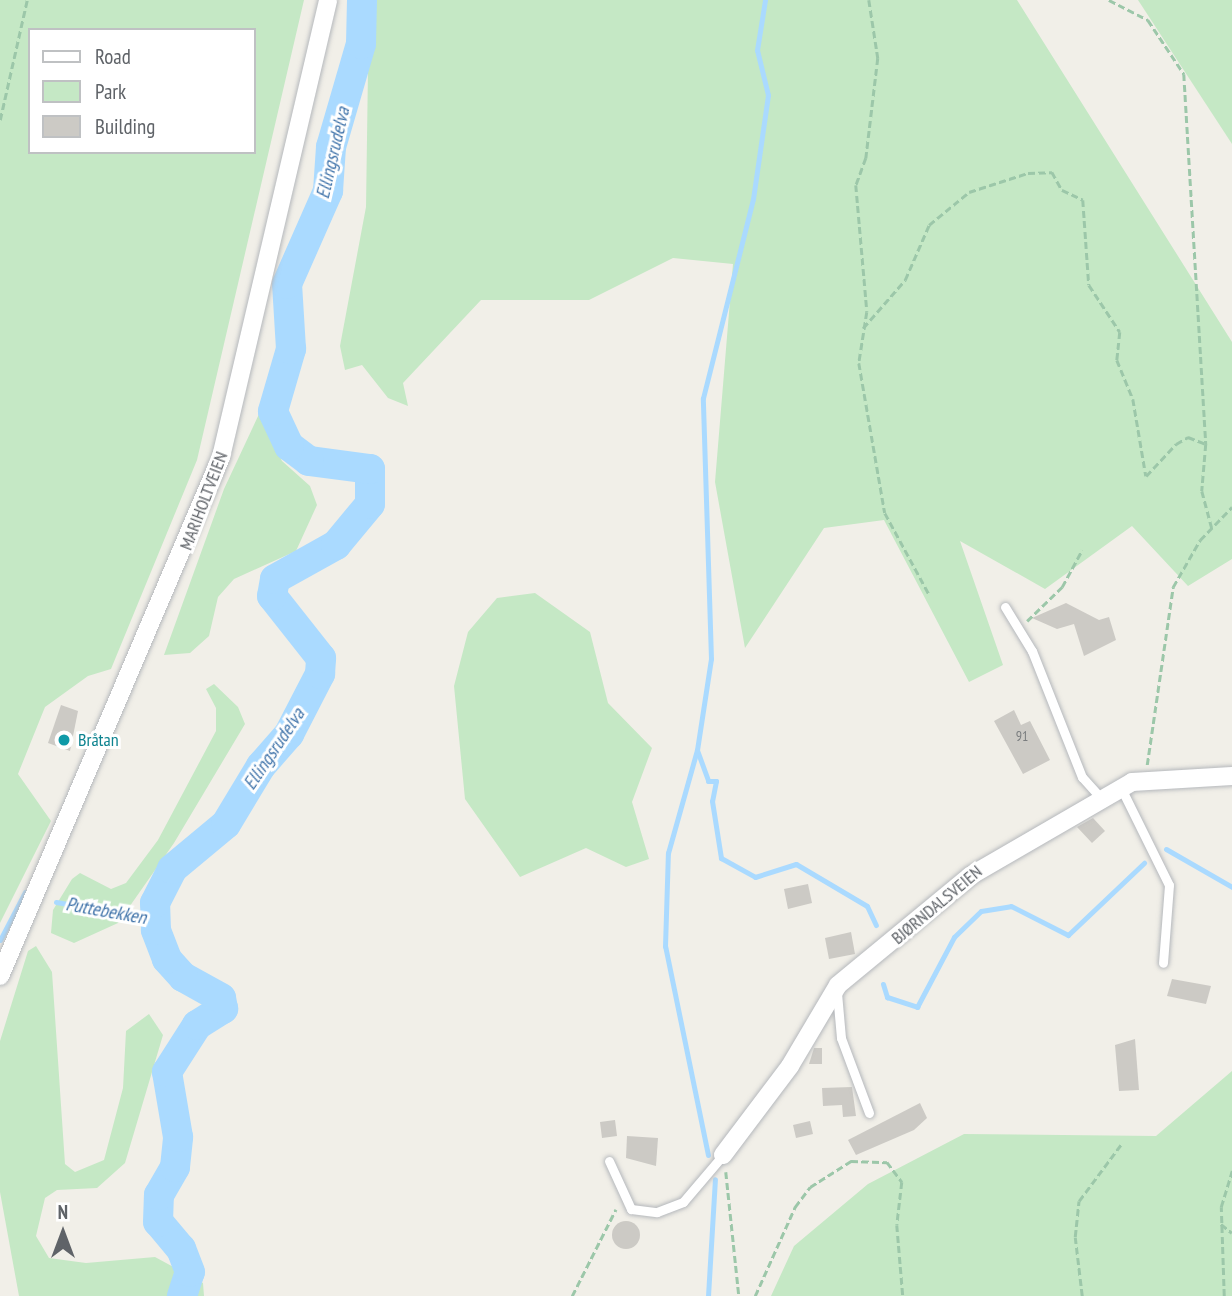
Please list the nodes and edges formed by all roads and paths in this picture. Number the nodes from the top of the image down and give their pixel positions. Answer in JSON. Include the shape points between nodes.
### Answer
{"nodes":[{"id":1,"x":27,"y":0,"type":"edge"},
{"id":2,"x":328,"y":0,"type":"edge"},
{"id":3,"x":869,"y":0,"type":"edge"},
{"id":4,"x":1109,"y":0,"type":"edge"},
{"id":5,"x":0,"y":120,"type":"edge"},
{"id":6,"x":863,"y":328,"type":"junction"},
{"id":7,"x":1206,"y":444,"type":"junction"},
{"id":8,"x":1232,"y":507,"type":"edge"},
{"id":9,"x":1212,"y":528,"type":"junction"},
{"id":10,"x":1082,"y":550,"type":"dead end"},
{"id":11,"x":930,"y":596,"type":"dead end"},
{"id":12,"x":1005,"y":607,"type":"dead end"},
{"id":13,"x":1018,"y":629,"type":"junction"},
{"id":14,"x":1232,"y":776,"type":"edge"},
{"id":15,"x":1143,"y":779,"type":"junction"},
{"id":16,"x":1121,"y":787,"type":"junction"},
{"id":17,"x":1101,"y":798,"type":"junction"},
{"id":18,"x":1163,"y":963,"type":"dead end"},
{"id":19,"x":0,"y":976,"type":"edge"},
{"id":20,"x":838,"y":985,"type":"junction"},
{"id":21,"x":869,"y":1113,"type":"dead end"},
{"id":22,"x":1122,"y":1143,"type":"dead end"},
{"id":23,"x":723,"y":1155,"type":"junction"},
{"id":24,"x":609,"y":1161,"type":"dead end"},
{"id":25,"x":1232,"y":1171,"type":"edge"},
{"id":26,"x":624,"y":1200,"type":"junction"},
{"id":27,"x":1220,"y":1223,"type":"junction"},
{"id":28,"x":1232,"y":1233,"type":"edge"},
{"id":29,"x":572,"y":1296,"type":"edge"},
{"id":30,"x":739,"y":1296,"type":"edge"},
{"id":31,"x":755,"y":1296,"type":"edge"},
{"id":32,"x":901,"y":1296,"type":"edge"},
{"id":33,"x":1082,"y":1296,"type":"edge"},
{"id":34,"x":1224,"y":1296,"type":"edge"}],
"edges":[{"from":1,"to":5,"type":"path"},
{"from":2,"to":19,"type":"street","name":"MARIHOLTVEIEN","via":[[221,457]]},
{"from":3,"to":6,"type":"path","via":[[878,58],[866,158],[856,185],[867,286]]},
{"from":4,"to":7,"type":"path","via":[[1148,20],[1184,74]]},
{"from":6,"to":7,"type":"path","via":[[905,280],[929,225],[964,203],[969,192],[1028,173],[1052,172],[1062,190],[1083,200],[1089,285],[1120,332],[1117,360],[1133,400],[1146,476],[1188,437]]},
{"from":6,"to":11,"type":"path","via":[[859,363],[885,513]]},
{"from":7,"to":9,"type":"path","via":[[1202,491]]},
{"from":8,"to":9,"type":"path"},
{"from":9,"to":15,"type":"path","via":[[1173,587]]},
{"from":10,"to":13,"type":"path","via":[[1062,587]]},
{"from":12,"to":13,"type":"lane"},
{"from":13,"to":17,"type":"lane","via":[[1082,778]]},
{"from":14,"to":15,"type":"street","name":"BJØRNDALSVEIEN"},
{"from":15,"to":16,"type":"street","name":"BJØRNDALSVEIEN"},
{"from":16,"to":17,"type":"street","name":"BJØRNDALSVEIEN"},
{"from":16,"to":18,"type":"lane","via":[[1132,822],[1169,885]]},
{"from":17,"to":20,"type":"street","name":"BJØRNDALSVEIEN","via":[[1059,828],[991,860]]},
{"from":20,"to":21,"type":"lane","via":[[841,1038]]},
{"from":20,"to":23,"type":"street","name":"BJØRNDALSVEIEN","via":[[790,1066]]},
{"from":22,"to":33,"type":"path","via":[[1079,1201],[1075,1237]]},
{"from":23,"to":26,"type":"lane","via":[[706,1180],[670,1210],[643,1213]]},
{"from":23,"to":30,"type":"path"},
{"from":24,"to":26,"type":"lane"},
{"from":25,"to":27,"type":"path"},
{"from":26,"to":29,"type":"path","via":[[604,1223]]},
{"from":27,"to":28,"type":"path"},
{"from":27,"to":34,"type":"path"},
{"from":31,"to":32,"type":"path","via":[[795,1207],[810,1187],[851,1161],[887,1162],[902,1182]]}]}
